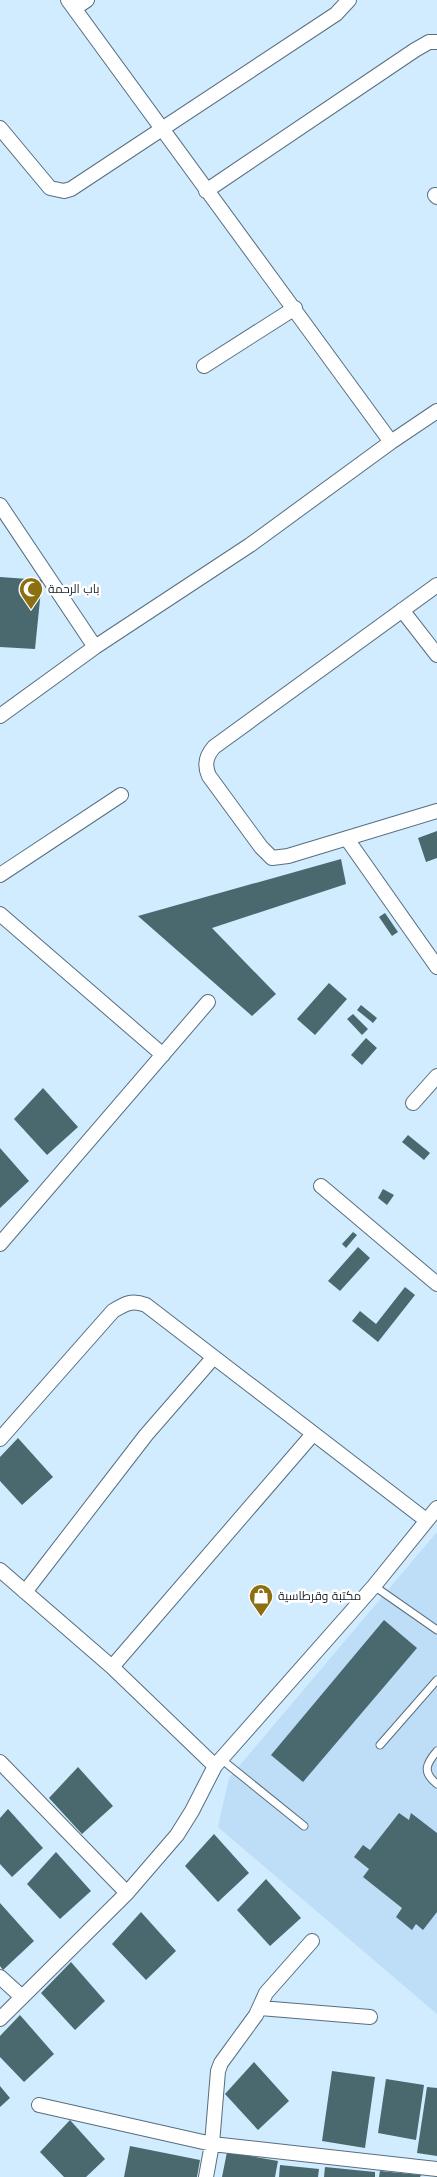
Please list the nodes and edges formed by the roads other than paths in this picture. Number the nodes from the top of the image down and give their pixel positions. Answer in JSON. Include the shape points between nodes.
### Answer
{"nodes":[{"id":1,"x":349,"y":0,"type":"edge"},
{"id":2,"x":77,"y":3,"type":"edge"},
{"id":3,"x":437,"y":42,"type":"edge"},
{"id":4,"x":0,"y":128,"type":"edge"},
{"id":5,"x":162,"y":129,"type":"junction"},
{"id":6,"x":206,"y":191,"type":"junction"},
{"id":7,"x":295,"y":308,"type":"junction"},
{"id":8,"x":204,"y":366,"type":"dead end"},
{"id":9,"x":437,"y":411,"type":"edge"},
{"id":10,"x":391,"y":442,"type":"junction"},
{"id":11,"x":0,"y":505,"type":"edge"},
{"id":12,"x":437,"y":585,"type":"edge"},
{"id":13,"x":402,"y":610,"type":"junction"},
{"id":14,"x":95,"y":646,"type":"junction"},
{"id":15,"x":437,"y":656,"type":"edge"},
{"id":16,"x":0,"y":716,"type":"edge"},
{"id":17,"x":122,"y":795,"type":"dead end"},
{"id":18,"x":437,"y":811,"type":"edge"},
{"id":19,"x":347,"y":839,"type":"junction"},
{"id":20,"x":0,"y":875,"type":"edge"},
{"id":21,"x":0,"y":914,"type":"edge"},
{"id":22,"x":437,"y":967,"type":"edge"},
{"id":23,"x":208,"y":1002,"type":"dead end"},
{"id":24,"x":163,"y":1055,"type":"junction"},
{"id":25,"x":437,"y":1076,"type":"edge"},
{"id":26,"x":413,"y":1103,"type":"dead end"},
{"id":27,"x":321,"y":1186,"type":"dead end"},
{"id":28,"x":0,"y":1244,"type":"edge"},
{"id":29,"x":437,"y":1284,"type":"edge"},
{"id":30,"x":213,"y":1358,"type":"junction"},
{"id":31,"x":313,"y":1434,"type":"junction"},
{"id":32,"x":0,"y":1439,"type":"edge"},
{"id":33,"x":432,"y":1517,"type":"edge"},
{"id":34,"x":0,"y":1570,"type":"edge"},
{"id":35,"x":374,"y":1586,"type":"junction"},
{"id":36,"x":25,"y":1592,"type":"junction"},
{"id":37,"x":437,"y":1630,"type":"edge"},
{"id":38,"x":112,"y":1667,"type":"junction"},
{"id":39,"x":437,"y":1680,"type":"edge"},
{"id":40,"x":380,"y":1745,"type":"dead end"},
{"id":41,"x":437,"y":1751,"type":"edge"},
{"id":42,"x":0,"y":1762,"type":"edge"},
{"id":43,"x":218,"y":1762,"type":"junction"},
{"id":44,"x":437,"y":1784,"type":"edge"},
{"id":45,"x":304,"y":1826,"type":"dead end"},
{"id":46,"x":127,"y":1893,"type":"junction"},
{"id":47,"x":312,"y":1941,"type":"dead end"},
{"id":48,"x":0,"y":1977,"type":"edge"},
{"id":49,"x":22,"y":1998,"type":"junction"},
{"id":50,"x":260,"y":2008,"type":"junction"},
{"id":51,"x":370,"y":2017,"type":"dead end"},
{"id":52,"x":0,"y":2019,"type":"edge"},
{"id":53,"x":39,"y":2105,"type":"dead end"},
{"id":54,"x":212,"y":2144,"type":"junction"},
{"id":55,"x":437,"y":2169,"type":"edge"},
{"id":56,"x":206,"y":2177,"type":"edge"}],
"edges":[{"from":1,"to":5,"type":"street","via":[[336,14]]},
{"from":2,"to":5,"type":"street"},
{"from":3,"to":6,"type":"street","via":[[429,42],[415,50]]},
{"from":4,"to":5,"type":"street","via":[[50,188],[64,191]]},
{"from":5,"to":6,"type":"street"},
{"from":6,"to":7,"type":"street"},
{"from":7,"to":8,"type":"street"},
{"from":7,"to":10,"type":"street"},
{"from":9,"to":10,"type":"street"},
{"from":10,"to":14,"type":"street","via":[[250,545]]},
{"from":11,"to":14,"type":"street"},
{"from":12,"to":13,"type":"street"},
{"from":13,"to":15,"type":"street"},
{"from":13,"to":19,"type":"street","via":[[214,747],[206,760],[208,776],[272,858]]},
{"from":14,"to":16,"type":"street"},
{"from":17,"to":20,"type":"street"},
{"from":18,"to":19,"type":"street"},
{"from":19,"to":22,"type":"street"},
{"from":21,"to":24,"type":"street"},
{"from":23,"to":24,"type":"street"},
{"from":24,"to":28,"type":"street"},
{"from":25,"to":26,"type":"street"},
{"from":27,"to":29,"type":"street"},
{"from":30,"to":31,"type":"street"},
{"from":30,"to":32,"type":"street","via":[[146,1306],[136,1301],[129,1302],[113,1311]]},
{"from":30,"to":36,"type":"street","via":[[146,1435]]},
{"from":31,"to":33,"type":"street"},
{"from":31,"to":38,"type":"street"},
{"from":33,"to":35,"type":"street"},
{"from":34,"to":36,"type":"street"},
{"from":35,"to":37,"type":"lane"},
{"from":35,"to":43,"type":"street"},
{"from":36,"to":38,"type":"street"},
{"from":38,"to":43,"type":"street"},
{"from":39,"to":40,"type":"lane"},
{"from":41,"to":44,"type":"lane","via":[[426,1769]]},
{"from":42,"to":46,"type":"street"},
{"from":43,"to":45,"type":"lane"},
{"from":43,"to":46,"type":"street","via":[[184,1826]]},
{"from":46,"to":49,"type":"street"},
{"from":47,"to":50,"type":"street","via":[[269,1988]]},
{"from":48,"to":49,"type":"street"},
{"from":49,"to":52,"type":"street"},
{"from":50,"to":51,"type":"street"},
{"from":50,"to":54,"type":"street","via":[[218,2071]]},
{"from":53,"to":54,"type":"street"},
{"from":54,"to":55,"type":"street"},
{"from":54,"to":56,"type":"street"}]}
